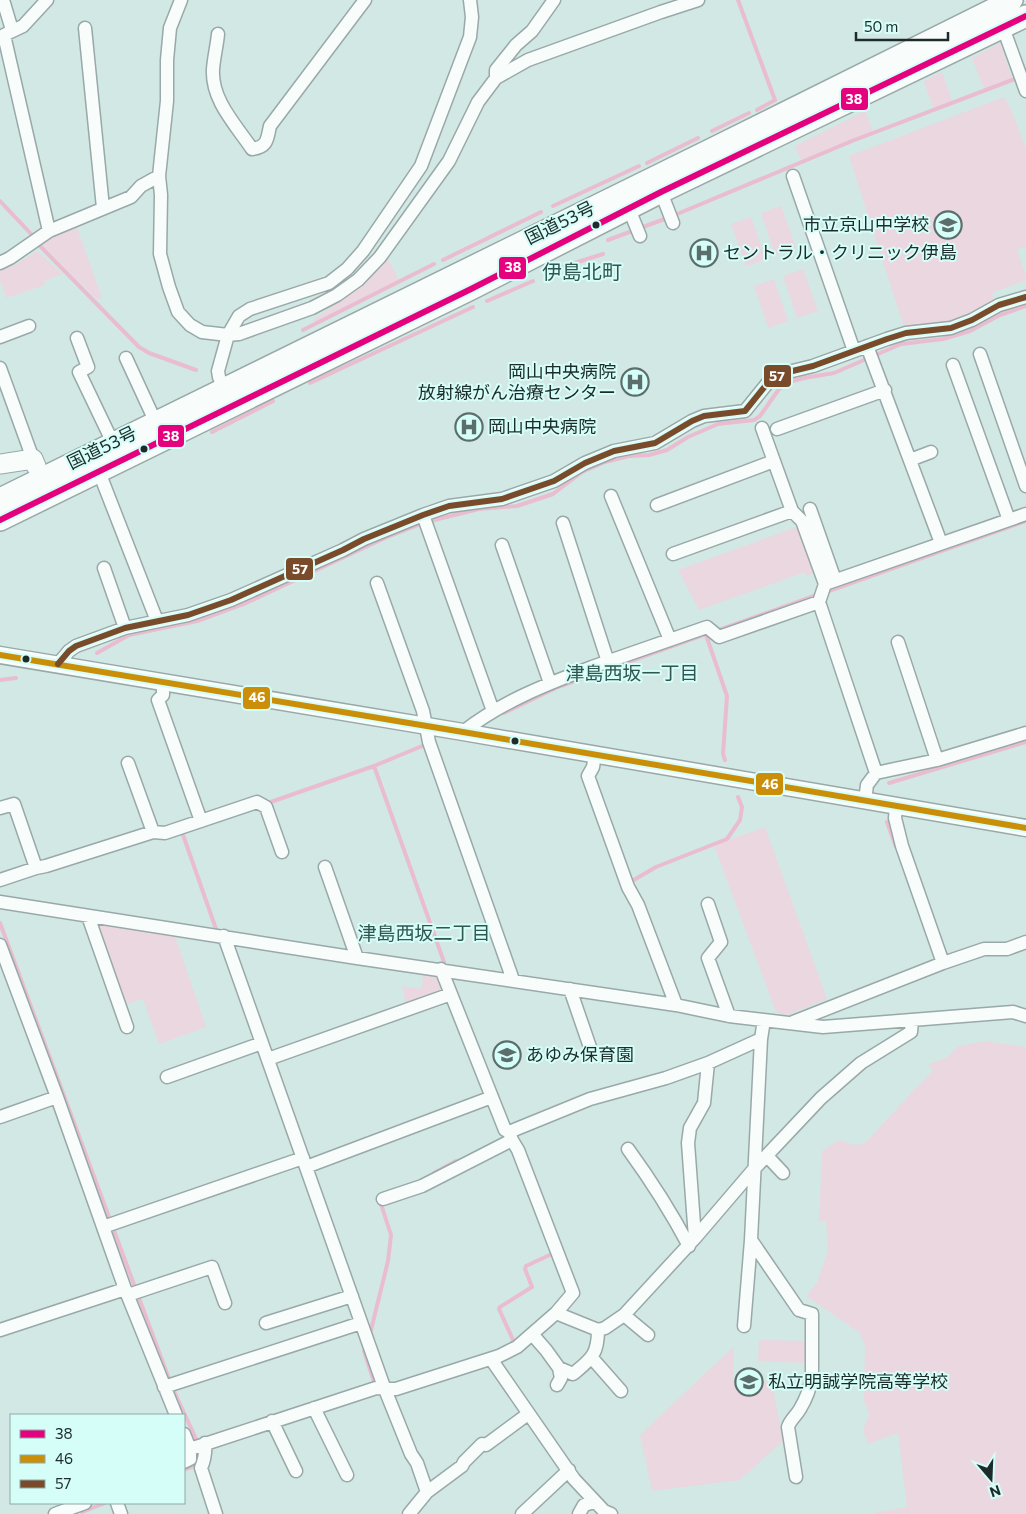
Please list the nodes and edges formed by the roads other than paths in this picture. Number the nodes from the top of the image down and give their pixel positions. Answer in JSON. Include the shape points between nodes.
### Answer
{"nodes":[{"id":1,"x":3,"y":0,"type":"edge"},
{"id":2,"x":47,"y":0,"type":"edge"},
{"id":3,"x":181,"y":0,"type":"edge"},
{"id":4,"x":364,"y":0,"type":"edge"},
{"id":5,"x":470,"y":0,"type":"edge"},
{"id":6,"x":554,"y":0,"type":"edge"},
{"id":7,"x":698,"y":0,"type":"edge"},
{"id":8,"x":1001,"y":2,"type":"edge"},
{"id":9,"x":1026,"y":16,"type":"edge"},
{"id":10,"x":1003,"y":27,"type":"junction"},
{"id":11,"x":85,"y":28,"type":"dead end"},
{"id":12,"x":12,"y":30,"type":"junction"},
{"id":13,"x":218,"y":34,"type":"dead end"},
{"id":14,"x":496,"y":78,"type":"junction"},
{"id":15,"x":1023,"y":83,"type":"edge"},
{"id":16,"x":159,"y":176,"type":"junction"},
{"id":17,"x":792,"y":176,"type":"dead end"},
{"id":18,"x":662,"y":192,"type":"junction"},
{"id":19,"x":103,"y":208,"type":"junction"},
{"id":20,"x":671,"y":219,"type":"dead end"},
{"id":21,"x":49,"y":231,"type":"junction"},
{"id":22,"x":530,"y":248,"type":"junction"},
{"id":23,"x":0,"y":263,"type":"edge"},
{"id":24,"x":1026,"y":297,"type":"edge"},
{"id":25,"x":29,"y":326,"type":"dead end"},
{"id":26,"x":228,"y":335,"type":"junction"},
{"id":27,"x":0,"y":337,"type":"edge"},
{"id":28,"x":77,"y":338,"type":"dead end"},
{"id":29,"x":868,"y":347,"type":"junction"},
{"id":30,"x":854,"y":351,"type":"junction"},
{"id":31,"x":980,"y":354,"type":"dead end"},
{"id":32,"x":126,"y":358,"type":"dead end"},
{"id":33,"x":953,"y":365,"type":"dead end"},
{"id":34,"x":0,"y":368,"type":"edge"},
{"id":35,"x":885,"y":390,"type":"junction"},
{"id":36,"x":228,"y":398,"type":"junction"},
{"id":37,"x":156,"y":423,"type":"junction"},
{"id":38,"x":762,"y":428,"type":"dead end"},
{"id":39,"x":777,"y":429,"type":"dead end"},
{"id":40,"x":113,"y":443,"type":"junction"},
{"id":41,"x":931,"y":452,"type":"dead end"},
{"id":42,"x":910,"y":460,"type":"junction"},
{"id":43,"x":774,"y":461,"type":"junction"},
{"id":44,"x":0,"y":464,"type":"edge"},
{"id":45,"x":99,"y":472,"type":"junction"},
{"id":46,"x":41,"y":475,"type":"junction"},
{"id":47,"x":1026,"y":486,"type":"edge"},
{"id":48,"x":611,"y":496,"type":"dead end"},
{"id":49,"x":0,"y":499,"type":"edge"},
{"id":50,"x":657,"y":505,"type":"dead end"},
{"id":51,"x":810,"y":509,"type":"dead end"},
{"id":52,"x":792,"y":511,"type":"junction"},
{"id":53,"x":1026,"y":514,"type":"edge"},
{"id":54,"x":0,"y":520,"type":"edge"},
{"id":55,"x":1009,"y":520,"type":"junction"},
{"id":56,"x":425,"y":521,"type":"junction"},
{"id":57,"x":563,"y":523,"type":"dead end"},
{"id":58,"x":941,"y":544,"type":"junction"},
{"id":59,"x":502,"y":545,"type":"dead end"},
{"id":60,"x":673,"y":554,"type":"dead end"},
{"id":61,"x":104,"y":568,"type":"dead end"},
{"id":62,"x":377,"y":583,"type":"dead end"},
{"id":63,"x":824,"y":590,"type":"junction"},
{"id":64,"x":158,"y":621,"type":"junction"},
{"id":65,"x":125,"y":628,"type":"junction"},
{"id":66,"x":670,"y":640,"type":"junction"},
{"id":67,"x":898,"y":642,"type":"dead end"},
{"id":68,"x":0,"y":655,"type":"edge"},
{"id":69,"x":608,"y":662,"type":"junction"},
{"id":70,"x":58,"y":664,"type":"junction"},
{"id":71,"x":163,"y":682,"type":"junction"},
{"id":72,"x":550,"y":683,"type":"junction"},
{"id":73,"x":493,"y":711,"type":"junction"},
{"id":74,"x":427,"y":727,"type":"junction"},
{"id":75,"x":464,"y":732,"type":"junction"},
{"id":76,"x":1026,"y":733,"type":"edge"},
{"id":77,"x":596,"y":755,"type":"junction"},
{"id":78,"x":937,"y":760,"type":"junction"},
{"id":79,"x":128,"y":764,"type":"dead end"},
{"id":80,"x":876,"y":773,"type":"junction"},
{"id":81,"x":865,"y":801,"type":"junction"},
{"id":82,"x":896,"y":806,"type":"junction"},
{"id":83,"x":0,"y":808,"type":"edge"},
{"id":84,"x":201,"y":821,"type":"junction"},
{"id":85,"x":1026,"y":828,"type":"edge"},
{"id":86,"x":153,"y":832,"type":"junction"},
{"id":87,"x":282,"y":852,"type":"dead end"},
{"id":88,"x":325,"y":866,"type":"dead end"},
{"id":89,"x":36,"y":868,"type":"junction"},
{"id":90,"x":0,"y":880,"type":"edge"},
{"id":91,"x":0,"y":902,"type":"edge"},
{"id":92,"x":708,"y":904,"type":"dead end"},
{"id":93,"x":88,"y":916,"type":"junction"},
{"id":94,"x":224,"y":936,"type":"junction"},
{"id":95,"x":1026,"y":942,"type":"edge"},
{"id":96,"x":0,"y":945,"type":"edge"},
{"id":97,"x":357,"y":958,"type":"junction"},
{"id":98,"x":943,"y":963,"type":"junction"},
{"id":99,"x":441,"y":969,"type":"junction"},
{"id":100,"x":513,"y":980,"type":"junction"},
{"id":101,"x":570,"y":989,"type":"junction"},
{"id":102,"x":451,"y":994,"type":"junction"},
{"id":103,"x":676,"y":1005,"type":"junction"},
{"id":104,"x":728,"y":1016,"type":"junction"},
{"id":105,"x":1026,"y":1016,"type":"edge"},
{"id":106,"x":764,"y":1020,"type":"junction"},
{"id":107,"x":912,"y":1021,"type":"junction"},
{"id":108,"x":790,"y":1023,"type":"junction"},
{"id":109,"x":127,"y":1027,"type":"dead end"},
{"id":110,"x":761,"y":1039,"type":"junction"},
{"id":111,"x":262,"y":1043,"type":"junction"},
{"id":112,"x":592,"y":1053,"type":"dead end"},
{"id":113,"x":268,"y":1059,"type":"junction"},
{"id":114,"x":708,"y":1065,"type":"junction"},
{"id":115,"x":167,"y":1077,"type":"dead end"},
{"id":116,"x":57,"y":1097,"type":"junction"},
{"id":117,"x":492,"y":1098,"type":"junction"},
{"id":118,"x":0,"y":1117,"type":"edge"},
{"id":119,"x":511,"y":1136,"type":"junction"},
{"id":120,"x":628,"y":1149,"type":"dead end"},
{"id":121,"x":767,"y":1156,"type":"junction"},
{"id":122,"x":304,"y":1163,"type":"junction"},
{"id":123,"x":754,"y":1169,"type":"junction"},
{"id":124,"x":782,"y":1173,"type":"dead end"},
{"id":125,"x":383,"y":1199,"type":"dead end"},
{"id":126,"x":108,"y":1226,"type":"junction"},
{"id":127,"x":751,"y":1240,"type":"junction"},
{"id":128,"x":692,"y":1242,"type":"junction"},
{"id":129,"x":131,"y":1292,"type":"junction"},
{"id":130,"x":352,"y":1296,"type":"junction"},
{"id":131,"x":225,"y":1303,"type":"dead end"},
{"id":132,"x":556,"y":1313,"type":"junction"},
{"id":133,"x":624,"y":1315,"type":"junction"},
{"id":134,"x":266,"y":1323,"type":"dead end"},
{"id":135,"x":361,"y":1323,"type":"junction"},
{"id":136,"x":744,"y":1326,"type":"dead end"},
{"id":137,"x":0,"y":1330,"type":"edge"},
{"id":138,"x":598,"y":1330,"type":"junction"},
{"id":139,"x":532,"y":1334,"type":"junction"},
{"id":140,"x":648,"y":1335,"type":"dead end"},
{"id":141,"x":592,"y":1358,"type":"junction"},
{"id":142,"x":491,"y":1359,"type":"junction"},
{"id":143,"x":559,"y":1368,"type":"junction"},
{"id":144,"x":557,"y":1385,"type":"dead end"},
{"id":145,"x":164,"y":1387,"type":"junction"},
{"id":146,"x":384,"y":1388,"type":"junction"},
{"id":147,"x":621,"y":1391,"type":"dead end"},
{"id":148,"x":314,"y":1408,"type":"junction"},
{"id":149,"x":176,"y":1414,"type":"edge"},
{"id":150,"x":528,"y":1414,"type":"junction"},
{"id":151,"x":272,"y":1422,"type":"junction"},
{"id":152,"x":185,"y":1436,"type":"edge"},
{"id":153,"x":205,"y":1443,"type":"junction"},
{"id":154,"x":190,"y":1448,"type":"junction"},
{"id":155,"x":185,"y":1462,"type":"edge"},
{"id":156,"x":569,"y":1470,"type":"junction"},
{"id":157,"x":296,"y":1471,"type":"dead end"},
{"id":158,"x":347,"y":1475,"type":"dead end"},
{"id":159,"x":796,"y":1477,"type":"dead end"},
{"id":160,"x":427,"y":1492,"type":"junction"},
{"id":161,"x":595,"y":1502,"type":"junction"},
{"id":162,"x":78,"y":1508,"type":"edge"},
{"id":163,"x":55,"y":1514,"type":"edge"},
{"id":164,"x":216,"y":1514,"type":"edge"},
{"id":165,"x":409,"y":1514,"type":"edge"},
{"id":166,"x":522,"y":1514,"type":"edge"},
{"id":167,"x":579,"y":1514,"type":"edge"},
{"id":168,"x":611,"y":1514,"type":"edge"}],
"edges":[{"from":1,"to":12,"type":"street"},
{"from":2,"to":12,"type":"street","via":[[24,26]]},
{"from":3,"to":16,"type":"street","via":[[170,28]]},
{"from":4,"to":13,"type":"street","via":[[270,126],[267,142],[261,148],[252,149],[221,104],[215,89],[213,70]]},
{"from":5,"to":26,"type":"street","via":[[470,36],[421,166],[363,251],[329,283],[250,309],[239,316]]},
{"from":6,"to":14,"type":"street","via":[[532,31],[496,70]]},
{"from":7,"to":14,"type":"street","via":[[528,60]]},
{"from":8,"to":10,"type":"street"},
{"from":8,"to":22,"type":"highway","name":"国道53号","via":[[712,149]]},
{"from":9,"to":10,"type":"highway","name":"国道53号"},
{"from":10,"to":15,"type":"street"},
{"from":10,"to":18,"type":"highway","name":"国道53号"},
{"from":11,"to":19,"type":"street"},
{"from":12,"to":21,"type":"street","via":[[4,35]]},
{"from":14,"to":26,"type":"street","via":[[478,102],[449,161],[380,257],[358,280],[312,308]]},
{"from":16,"to":19,"type":"street","via":[[131,197]]},
{"from":16,"to":26,"type":"street","via":[[160,254],[178,312],[202,332]]},
{"from":17,"to":30,"type":"street"},
{"from":18,"to":20,"type":"street"},
{"from":18,"to":22,"type":"highway","name":"国道53号","via":[[636,226]]},
{"from":19,"to":21,"type":"street"},
{"from":21,"to":23,"type":"street"},
{"from":22,"to":36,"type":"highway","name":"国道53号"},
{"from":24,"to":29,"type":"street","via":[[1000,305],[951,328],[906,333]]},
{"from":25,"to":27,"type":"street"},
{"from":26,"to":36,"type":"street","via":[[218,371]]},
{"from":28,"to":40,"type":"street","via":[[88,368],[79,372]]},
{"from":29,"to":30,"type":"street"},
{"from":29,"to":35,"type":"street"},
{"from":30,"to":56,"type":"street","via":[[775,377],[745,411],[704,416],[655,443],[614,452],[585,463],[554,481],[502,499],[449,506]]},
{"from":31,"to":47,"type":"street"},
{"from":32,"to":37,"type":"street"},
{"from":33,"to":55,"type":"street"},
{"from":34,"to":46,"type":"street"},
{"from":35,"to":39,"type":"street"},
{"from":35,"to":42,"type":"street"},
{"from":36,"to":37,"type":"highway","name":"国道53号"},
{"from":36,"to":45,"type":"highway","name":"国道53号"},
{"from":37,"to":40,"type":"highway","name":"国道53号"},
{"from":38,"to":43,"type":"street"},
{"from":40,"to":46,"type":"highway","name":"国道53号"},
{"from":41,"to":42,"type":"street"},
{"from":42,"to":58,"type":"street"},
{"from":43,"to":50,"type":"street"},
{"from":43,"to":52,"type":"street"},
{"from":44,"to":46,"type":"main road"},
{"from":45,"to":46,"type":"highway","name":"国道53号"},
{"from":45,"to":64,"type":"street"},
{"from":46,"to":49,"type":"highway","name":"国道53号"},
{"from":46,"to":54,"type":"highway","name":"国道53号"},
{"from":48,"to":66,"type":"street"},
{"from":51,"to":63,"type":"street"},
{"from":52,"to":60,"type":"street"},
{"from":52,"to":63,"type":"street","via":[[802,521]]},
{"from":53,"to":55,"type":"street"},
{"from":55,"to":58,"type":"street"},
{"from":56,"to":64,"type":"street","via":[[364,539],[231,600]]},
{"from":56,"to":73,"type":"street"},
{"from":57,"to":69,"type":"street"},
{"from":58,"to":63,"type":"street"},
{"from":59,"to":72,"type":"street"},
{"from":61,"to":65,"type":"street"},
{"from":62,"to":74,"type":"street"},
{"from":63,"to":66,"type":"street","via":[[719,637],[707,626]]},
{"from":63,"to":80,"type":"street"},
{"from":64,"to":65,"type":"street"},
{"from":65,"to":70,"type":"street","via":[[76,646]]},
{"from":66,"to":69,"type":"street"},
{"from":67,"to":78,"type":"street"},
{"from":68,"to":70,"type":"street"},
{"from":69,"to":72,"type":"street"},
{"from":70,"to":71,"type":"street"},
{"from":71,"to":74,"type":"street"},
{"from":71,"to":84,"type":"street","via":[[163,695],[158,700]]},
{"from":72,"to":73,"type":"street"},
{"from":73,"to":75,"type":"street"},
{"from":74,"to":75,"type":"street"},
{"from":74,"to":100,"type":"street","via":[[429,742]]},
{"from":75,"to":77,"type":"street"},
{"from":76,"to":78,"type":"street"},
{"from":77,"to":81,"type":"street"},
{"from":77,"to":103,"type":"street","via":[[588,776]]},
{"from":78,"to":80,"type":"street"},
{"from":79,"to":86,"type":"street"},
{"from":80,"to":81,"type":"street","via":[[867,785]]},
{"from":81,"to":82,"type":"street"},
{"from":82,"to":85,"type":"street"},
{"from":82,"to":98,"type":"street","via":[[895,818],[902,846]]},
{"from":83,"to":89,"type":"street","via":[[14,804]]},
{"from":84,"to":86,"type":"street","via":[[165,833]]},
{"from":84,"to":87,"type":"street","via":[[257,802],[264,806]]},
{"from":86,"to":89,"type":"street"},
{"from":88,"to":97,"type":"street"},
{"from":89,"to":90,"type":"street"},
{"from":91,"to":93,"type":"street"},
{"from":92,"to":104,"type":"street","via":[[721,942],[708,958]]},
{"from":93,"to":94,"type":"street"},
{"from":93,"to":109,"type":"street"},
{"from":94,"to":97,"type":"street"},
{"from":94,"to":111,"type":"street"},
{"from":95,"to":98,"type":"street","via":[[1007,949],[984,949]]},
{"from":96,"to":116,"type":"street"},
{"from":97,"to":99,"type":"street"},
{"from":98,"to":108,"type":"street"},
{"from":99,"to":100,"type":"street"},
{"from":99,"to":102,"type":"street"},
{"from":100,"to":101,"type":"street"},
{"from":101,"to":103,"type":"street"},
{"from":101,"to":112,"type":"street"},
{"from":102,"to":113,"type":"street"},
{"from":102,"to":117,"type":"street"},
{"from":103,"to":104,"type":"street"},
{"from":104,"to":106,"type":"street"},
{"from":105,"to":107,"type":"street","via":[[1013,1012]]},
{"from":106,"to":108,"type":"street"},
{"from":106,"to":110,"type":"street"},
{"from":107,"to":108,"type":"street","via":[[823,1027]]},
{"from":107,"to":121,"type":"street","via":[[911,1032],[861,1063],[821,1098]]},
{"from":110,"to":114,"type":"street"},
{"from":110,"to":123,"type":"street"},
{"from":111,"to":113,"type":"street"},
{"from":111,"to":115,"type":"street"},
{"from":113,"to":122,"type":"street"},
{"from":114,"to":119,"type":"street","via":[[590,1099]]},
{"from":114,"to":128,"type":"street","via":[[704,1102],[690,1128],[688,1142]]},
{"from":116,"to":118,"type":"street"},
{"from":116,"to":126,"type":"street"},
{"from":117,"to":119,"type":"street","via":[[505,1130]]},
{"from":117,"to":122,"type":"street"},
{"from":119,"to":125,"type":"street","via":[[422,1186]]},
{"from":119,"to":132,"type":"street","via":[[573,1293]]},
{"from":120,"to":128,"type":"street"},
{"from":121,"to":123,"type":"street"},
{"from":121,"to":124,"type":"street"},
{"from":122,"to":126,"type":"street"},
{"from":122,"to":130,"type":"street"},
{"from":123,"to":127,"type":"street"},
{"from":123,"to":128,"type":"street"},
{"from":126,"to":129,"type":"street"},
{"from":127,"to":136,"type":"street"},
{"from":127,"to":159,"type":"street","via":[[799,1310],[812,1314],[812,1377],[807,1396],[788,1427]]},
{"from":128,"to":133,"type":"street"},
{"from":129,"to":131,"type":"street","via":[[212,1267]]},
{"from":129,"to":137,"type":"street"},
{"from":129,"to":145,"type":"street"},
{"from":130,"to":134,"type":"street"},
{"from":130,"to":135,"type":"street"},
{"from":132,"to":138,"type":"street"},
{"from":132,"to":139,"type":"street"},
{"from":133,"to":138,"type":"street"},
{"from":133,"to":140,"type":"street"},
{"from":135,"to":145,"type":"street"},
{"from":135,"to":146,"type":"street"},
{"from":138,"to":141,"type":"street"},
{"from":139,"to":142,"type":"street","via":[[517,1347]]},
{"from":139,"to":143,"type":"street"},
{"from":141,"to":143,"type":"street","via":[[573,1374]]},
{"from":141,"to":147,"type":"street"},
{"from":142,"to":146,"type":"street","via":[[396,1389]]},
{"from":142,"to":150,"type":"street"},
{"from":143,"to":144,"type":"street","via":[[561,1378]]},
{"from":145,"to":149,"type":"street"},
{"from":146,"to":148,"type":"street"},
{"from":146,"to":160,"type":"street"},
{"from":148,"to":151,"type":"street"},
{"from":148,"to":158,"type":"street"},
{"from":150,"to":156,"type":"street"},
{"from":150,"to":160,"type":"street","via":[[486,1445],[482,1444],[462,1466]]},
{"from":151,"to":153,"type":"street"},
{"from":151,"to":157,"type":"street"},
{"from":152,"to":154,"type":"street"},
{"from":153,"to":154,"type":"street"},
{"from":153,"to":164,"type":"street","via":[[205,1459],[201,1468]]},
{"from":154,"to":155,"type":"street","via":[[190,1459]]},
{"from":156,"to":161,"type":"street"},
{"from":156,"to":166,"type":"street"},
{"from":160,"to":165,"type":"street"},
{"from":161,"to":167,"type":"street","via":[[584,1504]]},
{"from":161,"to":168,"type":"street","via":[[604,1512]]},
{"from":162,"to":163,"type":"street"}]}
